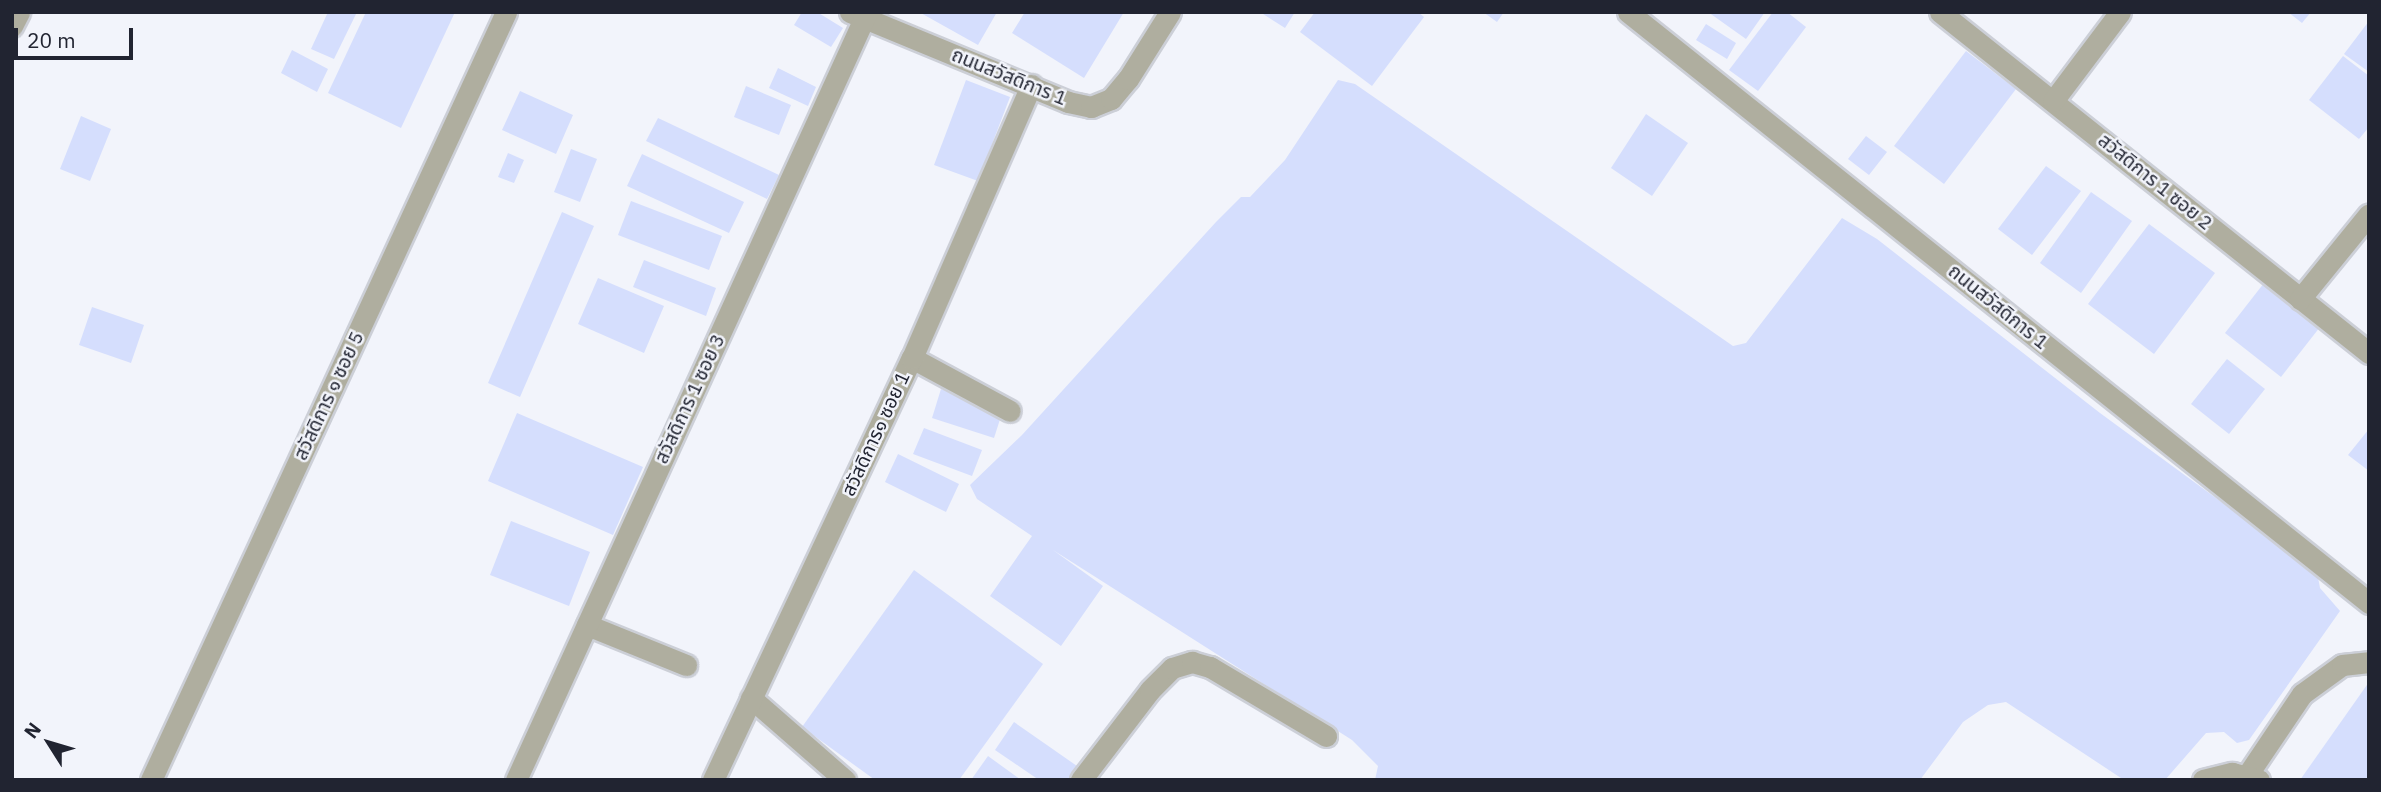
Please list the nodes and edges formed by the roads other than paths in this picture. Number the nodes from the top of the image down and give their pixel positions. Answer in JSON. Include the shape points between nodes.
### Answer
{"nodes":[{"id":1,"x":19,"y":12,"type":"edge"},
{"id":2,"x":506,"y":12,"type":"edge"},
{"id":3,"x":1170,"y":12,"type":"edge"},
{"id":4,"x":1628,"y":12,"type":"edge"},
{"id":5,"x":1940,"y":12,"type":"edge"},
{"id":6,"x":2120,"y":12,"type":"edge"},
{"id":7,"x":860,"y":14,"type":"edge"},
{"id":8,"x":12,"y":26,"type":"edge"},
{"id":9,"x":1031,"y":85,"type":"junction"},
{"id":10,"x":2053,"y":101,"type":"junction"},
{"id":11,"x":2369,"y":214,"type":"edge"},
{"id":12,"x":2300,"y":299,"type":"junction"},
{"id":13,"x":2369,"y":353,"type":"edge"},
{"id":14,"x":912,"y":358,"type":"junction"},
{"id":15,"x":1010,"y":411,"type":"dead end"},
{"id":16,"x":2369,"y":603,"type":"edge"},
{"id":17,"x":587,"y":625,"type":"junction"},
{"id":18,"x":2369,"y":662,"type":"edge"},
{"id":19,"x":686,"y":665,"type":"dead end"},
{"id":20,"x":751,"y":698,"type":"junction"},
{"id":21,"x":1326,"y":736,"type":"dead end"},
{"id":22,"x":2252,"y":778,"type":"edge"},
{"id":23,"x":151,"y":780,"type":"edge"},
{"id":24,"x":516,"y":780,"type":"edge"},
{"id":25,"x":713,"y":780,"type":"edge"},
{"id":26,"x":845,"y":780,"type":"edge"},
{"id":27,"x":1081,"y":780,"type":"edge"},
{"id":28,"x":2203,"y":780,"type":"edge"}],
"edges":[{"from":1,"to":8,"type":"street"},
{"from":2,"to":23,"type":"street","name":"สวัสดิการ ๑ ซอย 5"},
{"from":3,"to":9,"type":"street","name":"ถนนสวัสดิการ 1","via":[[1111,99],[1091,107],[1068,103]]},
{"from":4,"to":16,"type":"street","name":"ถนนสวัสดิการ 1"},
{"from":5,"to":10,"type":"street","name":"สวัสดิการ 1 ซอย 2"},
{"from":6,"to":10,"type":"street"},
{"from":7,"to":9,"type":"street","name":"ถนนสวัสดิการ 1"},
{"from":7,"to":17,"type":"street","name":"สวัสดิการ 1 ซอย 3"},
{"from":9,"to":14,"type":"street","name":"สวัสดิการ๑ ซอย 1"},
{"from":10,"to":12,"type":"street","name":"สวัสดิการ 1 ซอย 2"},
{"from":11,"to":12,"type":"street"},
{"from":12,"to":13,"type":"street","name":"สวัสดิการ 1 ซอย 2"},
{"from":14,"to":15,"type":"street"},
{"from":14,"to":20,"type":"street","name":"สวัสดิการ๑ ซอย 1"},
{"from":17,"to":19,"type":"street"},
{"from":17,"to":24,"type":"street","name":"สวัสดิการ 1 ซอย 3"},
{"from":18,"to":22,"type":"street","via":[[2342,665],[2302,694]]},
{"from":20,"to":25,"type":"street","name":"สวัสดิการ๑ ซอย 1"},
{"from":20,"to":26,"type":"street"},
{"from":21,"to":27,"type":"street","via":[[1210,667],[1192,663],[1172,668],[1150,690]]},
{"from":22,"to":28,"type":"street","via":[[2232,773]]}]}
